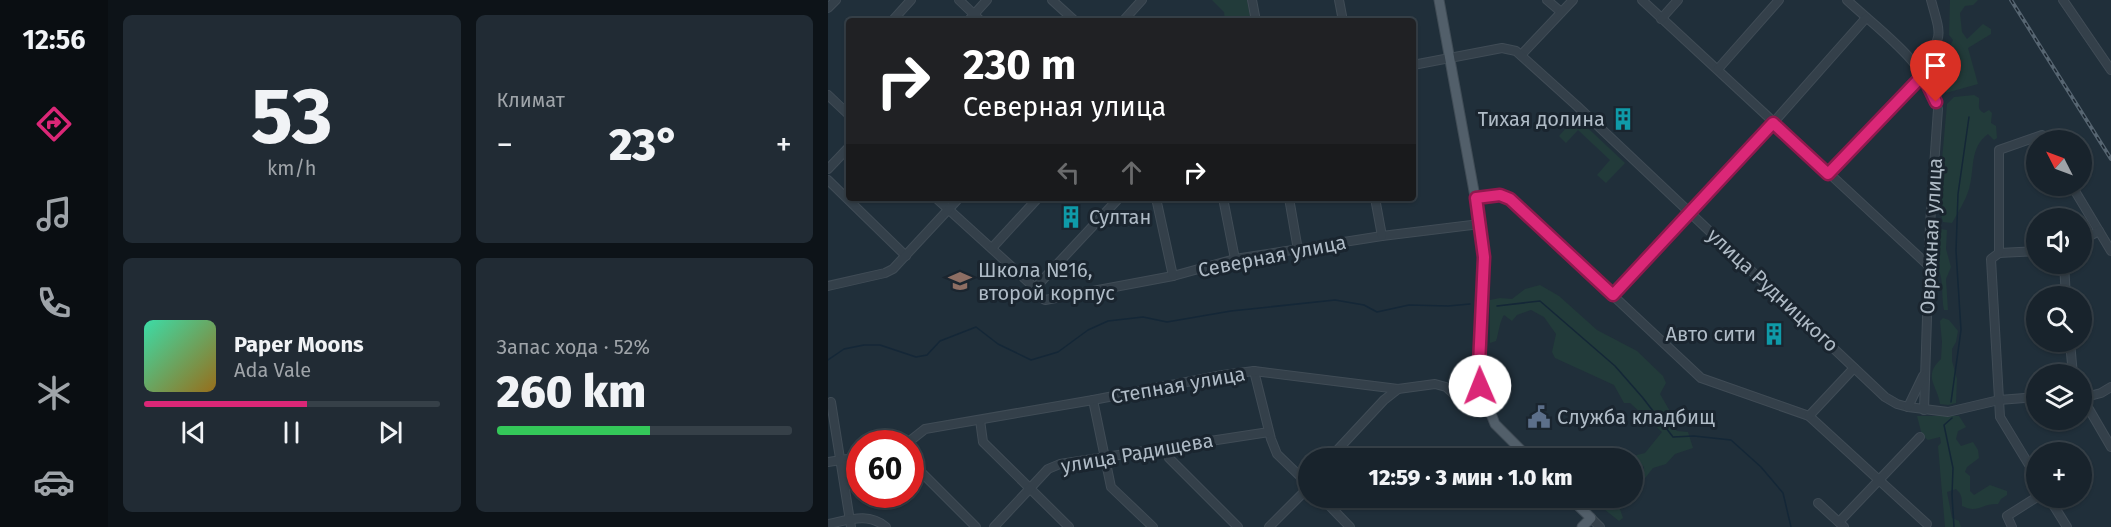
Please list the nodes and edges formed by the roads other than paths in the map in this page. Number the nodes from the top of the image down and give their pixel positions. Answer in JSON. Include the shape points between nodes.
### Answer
{"nodes":[{"id":1,"x":836,"y":0,"type":"edge"},
{"id":2,"x":911,"y":0,"type":"edge"},
{"id":3,"x":959,"y":0,"type":"edge"},
{"id":4,"x":987,"y":0,"type":"edge"},
{"id":5,"x":1052,"y":0,"type":"edge"},
{"id":6,"x":1142,"y":0,"type":"edge"},
{"id":7,"x":1252,"y":0,"type":"edge"},
{"id":8,"x":1339,"y":0,"type":"edge"},
{"id":9,"x":1547,"y":0,"type":"edge"},
{"id":10,"x":1573,"y":0,"type":"edge"},
{"id":11,"x":1642,"y":0,"type":"edge"},
{"id":12,"x":1678,"y":0,"type":"edge"},
{"id":13,"x":1779,"y":0,"type":"edge"},
{"id":14,"x":1847,"y":0,"type":"edge"},
{"id":15,"x":1931,"y":0,"type":"edge"},
{"id":16,"x":2063,"y":0,"type":"edge"},
{"id":17,"x":1442,"y":1,"type":"edge"},
{"id":18,"x":828,"y":8,"type":"edge"},
{"id":19,"x":1561,"y":12,"type":"junction"},
{"id":20,"x":974,"y":14,"type":"junction"},
{"id":21,"x":894,"y":18,"type":"edge"},
{"id":22,"x":971,"y":18,"type":"edge"},
{"id":23,"x":978,"y":18,"type":"edge"},
{"id":24,"x":1072,"y":18,"type":"edge"},
{"id":25,"x":1126,"y":18,"type":"edge"},
{"id":26,"x":1255,"y":18,"type":"edge"},
{"id":27,"x":1342,"y":18,"type":"edge"},
{"id":28,"x":1866,"y":18,"type":"junction"},
{"id":29,"x":1661,"y":19,"type":"junction"},
{"id":30,"x":1521,"y":55,"type":"junction"},
{"id":31,"x":1450,"y":58,"type":"junction"},
{"id":32,"x":1416,"y":64,"type":"edge"},
{"id":33,"x":1718,"y":69,"type":"junction"},
{"id":34,"x":2111,"y":70,"type":"edge"},
{"id":35,"x":1922,"y":72,"type":"junction"},
{"id":36,"x":828,"y":95,"type":"edge"},
{"id":37,"x":846,"y":112,"type":"edge"},
{"id":38,"x":1773,"y":123,"type":"junction"},
{"id":39,"x":2026,"y":143,"type":"edge"},
{"id":40,"x":846,"y":150,"type":"edge"},
{"id":41,"x":828,"y":169,"type":"edge"},
{"id":42,"x":1828,"y":174,"type":"junction"},
{"id":43,"x":828,"y":180,"type":"edge"},
{"id":44,"x":2078,"y":196,"type":"edge"},
{"id":45,"x":846,"y":198,"type":"edge"},
{"id":46,"x":1476,"y":198,"type":"junction"},
{"id":47,"x":850,"y":201,"type":"edge"},
{"id":48,"x":939,"y":201,"type":"edge"},
{"id":49,"x":956,"y":201,"type":"edge"},
{"id":50,"x":1035,"y":201,"type":"edge"},
{"id":51,"x":1116,"y":201,"type":"edge"},
{"id":52,"x":1157,"y":201,"type":"edge"},
{"id":53,"x":1224,"y":201,"type":"edge"},
{"id":54,"x":1290,"y":201,"type":"edge"},
{"id":55,"x":1376,"y":201,"type":"edge"},
{"id":56,"x":948,"y":210,"type":"junction"},
{"id":57,"x":1689,"y":211,"type":"junction"},
{"id":58,"x":1480,"y":224,"type":"junction"},
{"id":59,"x":2099,"y":231,"type":"junction"},
{"id":60,"x":2092,"y":235,"type":"edge"},
{"id":61,"x":1382,"y":236,"type":"junction"},
{"id":62,"x":992,"y":248,"type":"junction"},
{"id":63,"x":1298,"y":250,"type":"junction"},
{"id":64,"x":2111,"y":251,"type":"edge"},
{"id":65,"x":2026,"y":252,"type":"edge"},
{"id":66,"x":1999,"y":253,"type":"junction"},
{"id":67,"x":906,"y":256,"type":"junction"},
{"id":68,"x":1235,"y":259,"type":"junction"},
{"id":69,"x":1929,"y":266,"type":"junction"},
{"id":70,"x":1173,"y":276,"type":"junction"},
{"id":71,"x":828,"y":286,"type":"edge"},
{"id":72,"x":1035,"y":288,"type":"junction"},
{"id":73,"x":1613,"y":295,"type":"junction"},
{"id":74,"x":1854,"y":368,"type":"junction"},
{"id":75,"x":1254,"y":371,"type":"junction"},
{"id":76,"x":1925,"y":372,"type":"junction"},
{"id":77,"x":2111,"y":387,"type":"edge"},
{"id":78,"x":1398,"y":389,"type":"junction"},
{"id":79,"x":2092,"y":396,"type":"edge"},
{"id":80,"x":2026,"y":398,"type":"edge"},
{"id":81,"x":1093,"y":400,"type":"junction"},
{"id":82,"x":1999,"y":400,"type":"junction"},
{"id":83,"x":831,"y":402,"type":"dead end"},
{"id":84,"x":1486,"y":405,"type":"junction"},
{"id":85,"x":1908,"y":407,"type":"junction"},
{"id":86,"x":1924,"y":410,"type":"junction"},
{"id":87,"x":2092,"y":414,"type":"edge"},
{"id":88,"x":1809,"y":416,"type":"junction"},
{"id":89,"x":980,"y":420,"type":"junction"},
{"id":90,"x":923,"y":430,"type":"edge"},
{"id":91,"x":1269,"y":432,"type":"junction"},
{"id":92,"x":1920,"y":436,"type":"dead end"},
{"id":93,"x":2111,"y":447,"type":"edge"},
{"id":94,"x":1166,"y":448,"type":"junction"},
{"id":95,"x":1339,"y":448,"type":"edge"},
{"id":96,"x":1519,"y":448,"type":"edge"},
{"id":97,"x":1104,"y":457,"type":"junction"},
{"id":98,"x":846,"y":459,"type":"edge"},
{"id":99,"x":839,"y":460,"type":"junction"},
{"id":100,"x":2026,"y":460,"type":"edge"},
{"id":101,"x":828,"y":462,"type":"edge"},
{"id":102,"x":924,"y":475,"type":"edge"},
{"id":103,"x":1298,"y":476,"type":"edge"},
{"id":104,"x":1879,"y":480,"type":"junction"},
{"id":105,"x":1030,"y":488,"type":"junction"},
{"id":106,"x":1298,"y":497,"type":"edge"},
{"id":107,"x":1818,"y":503,"type":"dead end"},
{"id":108,"x":2026,"y":504,"type":"edge"},
{"id":109,"x":1332,"y":508,"type":"edge"},
{"id":110,"x":1580,"y":508,"type":"edge"},
{"id":111,"x":2055,"y":508,"type":"edge"},
{"id":112,"x":1591,"y":518,"type":"junction"},
{"id":113,"x":828,"y":524,"type":"edge"},
{"id":114,"x":850,"y":524,"type":"edge"},
{"id":115,"x":1927,"y":524,"type":"dead end"},
{"id":116,"x":1841,"y":525,"type":"edge"},
{"id":117,"x":886,"y":527,"type":"edge"},
{"id":118,"x":976,"y":527,"type":"edge"},
{"id":119,"x":994,"y":527,"type":"edge"},
{"id":120,"x":1069,"y":527,"type":"edge"},
{"id":121,"x":1153,"y":527,"type":"edge"},
{"id":122,"x":1238,"y":527,"type":"edge"},
{"id":123,"x":1269,"y":527,"type":"edge"},
{"id":124,"x":1350,"y":527,"type":"edge"},
{"id":125,"x":1582,"y":527,"type":"edge"},
{"id":126,"x":1600,"y":527,"type":"edge"},
{"id":127,"x":2012,"y":527,"type":"edge"},
{"id":128,"x":2067,"y":527,"type":"edge"}],
"edges":[{"from":1,"to":18,"type":"street"},
{"from":2,"to":21,"type":"street"},
{"from":3,"to":20,"type":"street"},
{"from":4,"to":20,"type":"street"},
{"from":5,"to":24,"type":"street"},
{"from":6,"to":25,"type":"street"},
{"from":7,"to":26,"type":"street"},
{"from":8,"to":27,"type":"street"},
{"from":9,"to":19,"type":"street"},
{"from":10,"to":19,"type":"street"},
{"from":11,"to":29,"type":"street"},
{"from":12,"to":29,"type":"street"},
{"from":13,"to":33,"type":"street"},
{"from":14,"to":28,"type":"street"},
{"from":15,"to":35,"type":"street","via":[[1939,42]]},
{"from":16,"to":34,"type":"street"},
{"from":17,"to":31,"type":"main road"},
{"from":19,"to":30,"type":"street"},
{"from":20,"to":22,"type":"street"},
{"from":20,"to":23,"type":"street"},
{"from":28,"to":35,"type":"street"},
{"from":28,"to":38,"type":"street"},
{"from":29,"to":33,"type":"street"},
{"from":30,"to":31,"type":"street","via":[[1502,48]]},
{"from":30,"to":57,"type":"street","name":"улица Рудницкого"},
{"from":31,"to":32,"type":"street"},
{"from":31,"to":46,"type":"main road"},
{"from":33,"to":38,"type":"street"},
{"from":35,"to":42,"type":"street"},
{"from":35,"to":69,"type":"street","name":"Овражная улица","via":[[1938,109]]},
{"from":36,"to":37,"type":"street"},
{"from":38,"to":42,"type":"street"},
{"from":38,"to":57,"type":"street"},
{"from":39,"to":66,"type":"street","via":[[1999,150]]},
{"from":40,"to":41,"type":"street"},
{"from":42,"to":69,"type":"street"},
{"from":43,"to":45,"type":"street"},
{"from":44,"to":59,"type":"street"},
{"from":46,"to":58,"type":"main road"},
{"from":46,"to":73,"type":"street","via":[[1500,195],[1510,199]]},
{"from":47,"to":67,"type":"street"},
{"from":48,"to":56,"type":"street"},
{"from":49,"to":56,"type":"street"},
{"from":50,"to":62,"type":"street"},
{"from":51,"to":72,"type":"street"},
{"from":52,"to":70,"type":"street"},
{"from":53,"to":68,"type":"street"},
{"from":54,"to":63,"type":"street"},
{"from":55,"to":61,"type":"street"},
{"from":56,"to":62,"type":"street"},
{"from":56,"to":67,"type":"street"},
{"from":57,"to":73,"type":"street"},
{"from":57,"to":74,"type":"street","name":"улица Рудницкого"},
{"from":58,"to":61,"type":"street","name":"Северная улица"},
{"from":58,"to":84,"type":"main road","via":[[1484,257],[1479,365]]},
{"from":59,"to":60,"type":"street"},
{"from":59,"to":64,"type":"street"},
{"from":61,"to":63,"type":"street","name":"Северная улица"},
{"from":62,"to":72,"type":"street"},
{"from":63,"to":68,"type":"street","name":"Северная улица"},
{"from":65,"to":66,"type":"street"},
{"from":66,"to":82,"type":"street","via":[[1991,259]]},
{"from":67,"to":71,"type":"street","via":[[885,273]]},
{"from":68,"to":70,"type":"street","name":"Северная улица"},
{"from":69,"to":76,"type":"street","name":"Овражная улица"},
{"from":70,"to":72,"type":"street","name":"Северная улица","via":[[1045,300]]},
{"from":73,"to":88,"type":"street","via":[[1701,378]]},
{"from":74,"to":85,"type":"street","name":"улица Рудницкого","via":[[1885,397]]},
{"from":74,"to":88,"type":"street"},
{"from":75,"to":78,"type":"street","name":"Степная улица"},
{"from":75,"to":81,"type":"street","name":"Степная улица"},
{"from":75,"to":91,"type":"street"},
{"from":76,"to":85,"type":"street","name":"Овражная улица"},
{"from":76,"to":86,"type":"street","name":"Овражная улица"},
{"from":77,"to":79,"type":"street"},
{"from":78,"to":84,"type":"street","name":"Степная улица","via":[[1435,384],[1446,387],[1463,402]]},
{"from":78,"to":95,"type":"street"},
{"from":80,"to":82,"type":"street","name":"улица Рудницкого"},
{"from":81,"to":89,"type":"street","name":"Степная улица"},
{"from":81,"to":97,"type":"street"},
{"from":82,"to":86,"type":"street","name":"улица Рудницкого","via":[[1948,412]]},
{"from":82,"to":100,"type":"street","via":[[2000,417]]},
{"from":83,"to":99,"type":"street"},
{"from":84,"to":96,"type":"main road","via":[[1496,424]]},
{"from":85,"to":86,"type":"street","name":"улица Рудницкого"},
{"from":87,"to":93,"type":"street"},
{"from":88,"to":104,"type":"street"},
{"from":89,"to":90,"type":"street","name":"Степная улица"},
{"from":89,"to":105,"type":"street","via":[[983,442]]},
{"from":91,"to":94,"type":"street","name":"улица Радищева"},
{"from":91,"to":103,"type":"street","via":[[1277,454]]},
{"from":92,"to":104,"type":"street"},
{"from":94,"to":97,"type":"street","name":"улица Радищева"},
{"from":94,"to":122,"type":"street","via":[[1169,458]]},
{"from":97,"to":105,"type":"street","name":"улица Радищева","via":[[1048,469]]},
{"from":97,"to":121,"type":"street","via":[[1111,487]]},
{"from":98,"to":99,"type":"street"},
{"from":99,"to":101,"type":"street"},
{"from":99,"to":114,"type":"street"},
{"from":102,"to":118,"type":"street"},
{"from":104,"to":115,"type":"street"},
{"from":104,"to":116,"type":"street"},
{"from":105,"to":119,"type":"street","name":"улица Радищева"},
{"from":105,"to":120,"type":"street"},
{"from":106,"to":123,"type":"street"},
{"from":107,"to":116,"type":"street"},
{"from":108,"to":127,"type":"street","via":[[2007,516]]},
{"from":109,"to":124,"type":"street"},
{"from":110,"to":112,"type":"main road"},
{"from":111,"to":128,"type":"street"},
{"from":112,"to":125,"type":"main road"},
{"from":112,"to":126,"type":"street"},
{"from":113,"to":114,"type":"street"},
{"from":114,"to":117,"type":"street","via":[[868,518]]}]}
